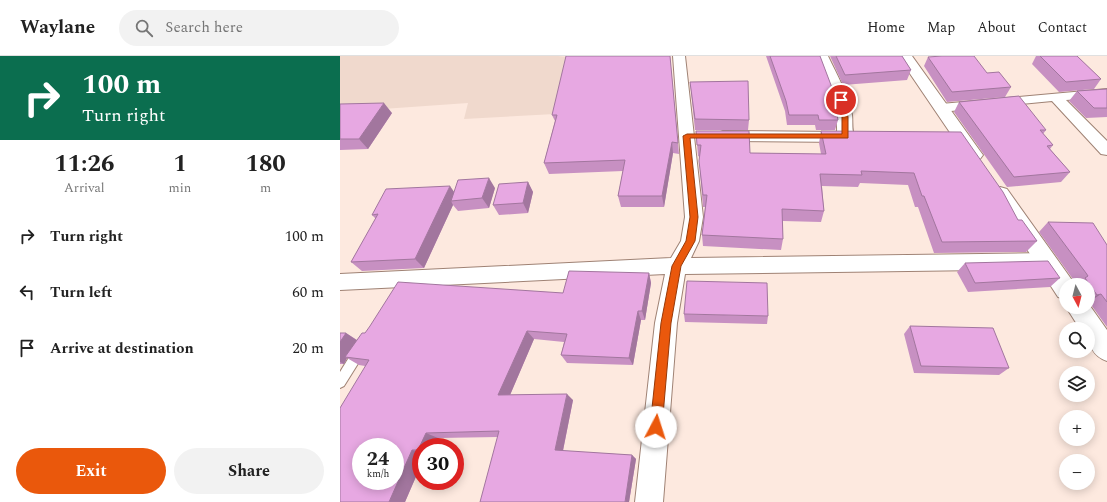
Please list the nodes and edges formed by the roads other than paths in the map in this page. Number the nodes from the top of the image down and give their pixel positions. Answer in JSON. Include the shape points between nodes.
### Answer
{"nodes":[{"id":1,"x":679,"y":56,"type":"edge"},
{"id":2,"x":822,"y":56,"type":"edge"},
{"id":3,"x":905,"y":56,"type":"edge"},
{"id":4,"x":1096,"y":82,"type":"edge"},
{"id":5,"x":1107,"y":93,"type":"edge"},
{"id":6,"x":1055,"y":96,"type":"junction"},
{"id":7,"x":941,"y":108,"type":"junction"},
{"id":8,"x":700,"y":136,"type":"junction"},
{"id":9,"x":845,"y":137,"type":"junction"},
{"id":10,"x":861,"y":137,"type":"edge"},
{"id":11,"x":1107,"y":150,"type":"edge"},
{"id":12,"x":1046,"y":261,"type":"junction"},
{"id":13,"x":677,"y":266,"type":"junction"},
{"id":14,"x":1059,"y":280,"type":"edge"},
{"id":15,"x":340,"y":282,"type":"edge"},
{"id":16,"x":1083,"y":314,"type":"edge"},
{"id":17,"x":365,"y":343,"type":"edge"},
{"id":18,"x":1107,"y":350,"type":"edge"},
{"id":19,"x":340,"y":382,"type":"edge"},
{"id":20,"x":649,"y":502,"type":"edge"}],
"edges":[{"from":1,"to":8,"type":"street"},
{"from":2,"to":9,"type":"street","via":[[841,100],[845,117]]},
{"from":3,"to":7,"type":"street"},
{"from":4,"to":5,"type":"street"},
{"from":5,"to":6,"type":"street"},
{"from":6,"to":7,"type":"street"},
{"from":6,"to":11,"type":"street"},
{"from":7,"to":12,"type":"street","via":[[954,137],[988,176]]},
{"from":8,"to":9,"type":"street"},
{"from":8,"to":13,"type":"street","via":[[690,241]]},
{"from":9,"to":10,"type":"street"},
{"from":12,"to":13,"type":"street"},
{"from":12,"to":14,"type":"street"},
{"from":13,"to":15,"type":"street","via":[[403,285]]},
{"from":13,"to":20,"type":"street","via":[[666,323]]},
{"from":16,"to":18,"type":"street"},
{"from":17,"to":19,"type":"lane"}]}
